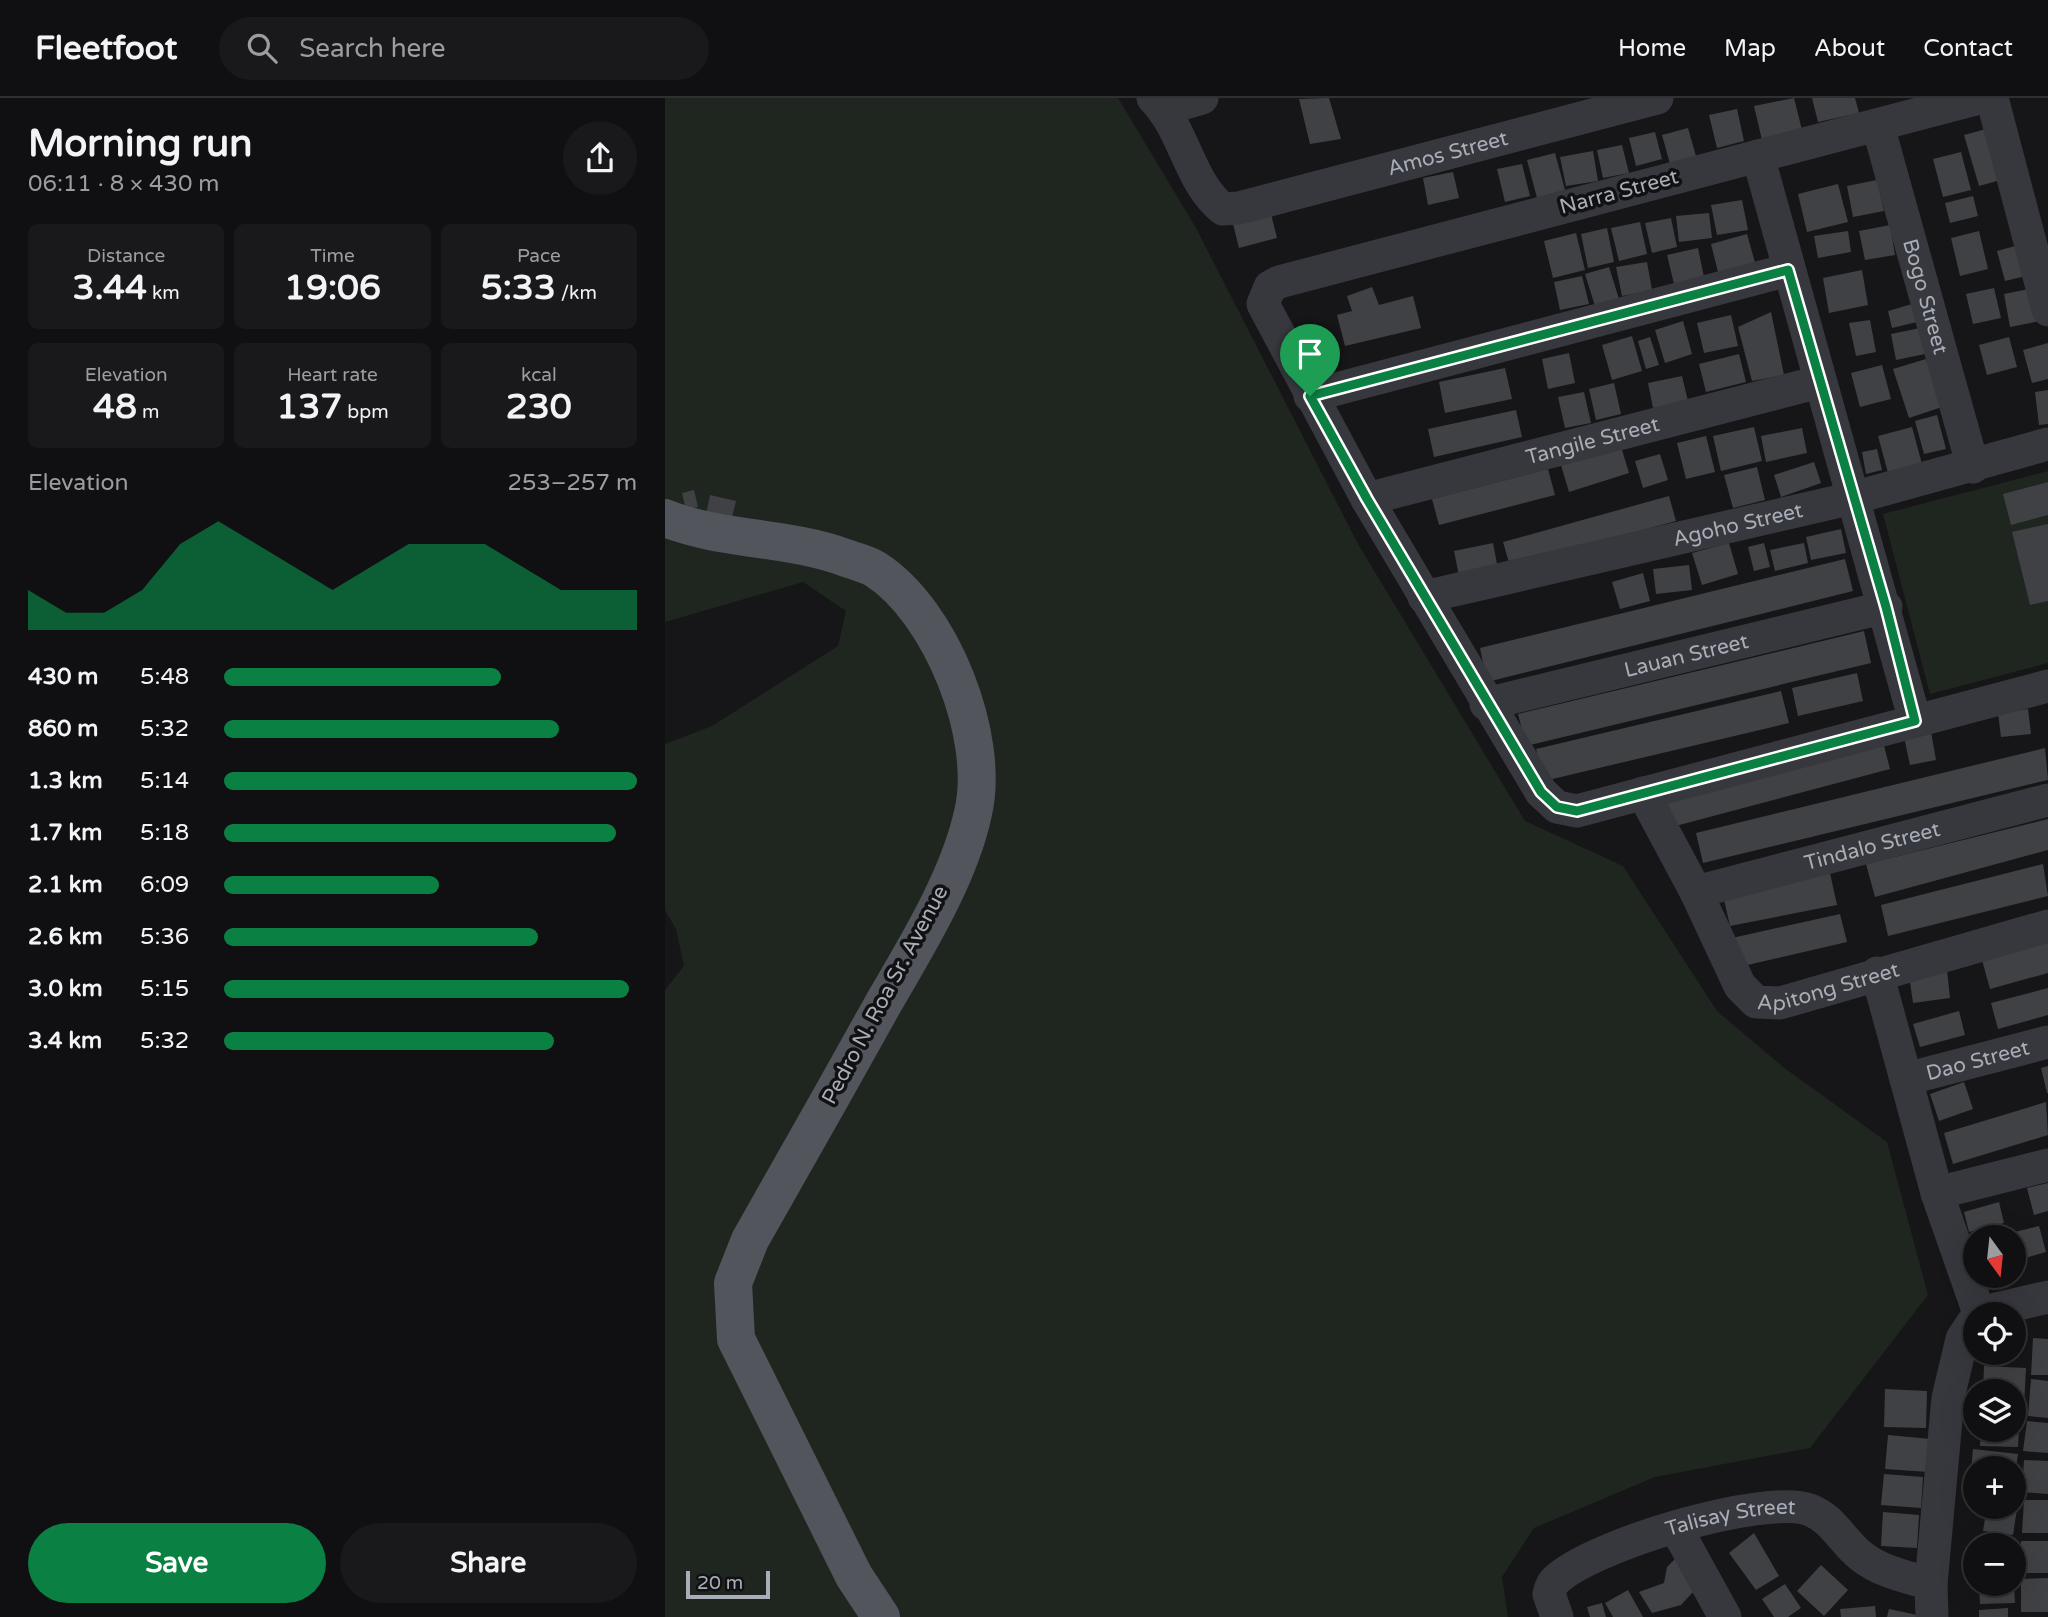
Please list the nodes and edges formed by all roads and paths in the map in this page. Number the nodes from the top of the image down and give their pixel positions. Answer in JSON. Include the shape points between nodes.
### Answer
{"nodes":[{"id":1,"x":1202,"y":98,"type":"edge"},
{"id":2,"x":1657,"y":98,"type":"edge"},
{"id":3,"x":1979,"y":98,"type":"edge"},
{"id":4,"x":1992,"y":98,"type":"edge"},
{"id":5,"x":1158,"y":103,"type":"edge"},
{"id":6,"x":1878,"y":127,"type":"junction"},
{"id":7,"x":1758,"y":156,"type":"junction"},
{"id":8,"x":2033,"y":198,"type":"edge"},
{"id":9,"x":1788,"y":270,"type":"junction"},
{"id":10,"x":2048,"y":310,"type":"edge"},
{"id":11,"x":1819,"y":382,"type":"junction"},
{"id":12,"x":1310,"y":396,"type":"junction"},
{"id":13,"x":2048,"y":444,"type":"edge"},
{"id":14,"x":1973,"y":467,"type":"junction"},
{"id":15,"x":1853,"y":498,"type":"junction"},
{"id":16,"x":1367,"y":499,"type":"junction"},
{"id":17,"x":665,"y":518,"type":"edge"},
{"id":18,"x":1424,"y":597,"type":"junction"},
{"id":19,"x":1886,"y":607,"type":"junction"},
{"id":20,"x":2048,"y":686,"type":"edge"},
{"id":21,"x":1486,"y":704,"type":"junction"},
{"id":22,"x":1915,"y":721,"type":"junction"},
{"id":23,"x":1643,"y":793,"type":"junction"},
{"id":24,"x":2048,"y":800,"type":"edge"},
{"id":25,"x":1696,"y":892,"type":"junction"},
{"id":26,"x":2048,"y":926,"type":"edge"},
{"id":27,"x":1877,"y":973,"type":"junction"},
{"id":28,"x":2048,"y":1042,"type":"edge"},
{"id":29,"x":1906,"y":1079,"type":"junction"},
{"id":30,"x":2048,"y":1165,"type":"edge"},
{"id":31,"x":1937,"y":1193,"type":"junction"},
{"id":32,"x":2048,"y":1297,"type":"edge"},
{"id":33,"x":1974,"y":1302,"type":"edge"},
{"id":34,"x":2026,"y":1303,"type":"edge"},
{"id":35,"x":1963,"y":1338,"type":"edge"},
{"id":36,"x":1676,"y":1528,"type":"junction"},
{"id":37,"x":1931,"y":1584,"type":"junction"},
{"id":38,"x":881,"y":1617,"type":"edge"},
{"id":39,"x":1557,"y":1617,"type":"edge"},
{"id":40,"x":1725,"y":1617,"type":"edge"},
{"id":41,"x":1932,"y":1617,"type":"edge"}],
"edges":[{"from":1,"to":5,"type":"street"},
{"from":2,"to":5,"type":"street","name":"Amos Street","via":[[1223,209],[1211,199]]},
{"from":3,"to":6,"type":"street","name":"Narra Street"},
{"from":4,"to":8,"type":"street"},
{"from":6,"to":7,"type":"street","name":"Narra Street"},
{"from":6,"to":14,"type":"street","name":"Bogo Street"},
{"from":7,"to":9,"type":"street"},
{"from":7,"to":12,"type":"street","name":"Narra Street","via":[[1279,282],[1264,296],[1266,314]]},
{"from":8,"to":10,"type":"street"},
{"from":9,"to":11,"type":"street"},
{"from":9,"to":12,"type":"street"},
{"from":11,"to":15,"type":"street"},
{"from":11,"to":16,"type":"street","name":"Tangile Street"},
{"from":12,"to":16,"type":"street"},
{"from":13,"to":14,"type":"street","name":"Agoho Street"},
{"from":14,"to":15,"type":"street","name":"Agoho Street"},
{"from":15,"to":18,"type":"street","name":"Agoho Street"},
{"from":15,"to":19,"type":"street"},
{"from":16,"to":18,"type":"street"},
{"from":17,"to":38,"type":"main road","name":"Pedro N. Roa Sr. Avenue","via":[[821,549],[874,568],[899,587],[950,661],[963,695],[976,776],[974,811],[964,848],[912,954],[750,1240],[733,1283],[736,1339],[854,1576]]},
{"from":18,"to":21,"type":"street"},
{"from":19,"to":21,"type":"street","name":"Lauan Street"},
{"from":19,"to":22,"type":"street"},
{"from":20,"to":22,"type":"street"},
{"from":21,"to":23,"type":"street","via":[[1541,792],[1557,807],[1577,811]]},
{"from":22,"to":23,"type":"street"},
{"from":23,"to":25,"type":"street","name":"Apitong Street"},
{"from":24,"to":25,"type":"street","name":"Tindalo Street"},
{"from":25,"to":27,"type":"street","name":"Apitong Street","via":[[1740,986],[1756,1002],[1780,1003]]},
{"from":26,"to":27,"type":"street","name":"Apitong Street"},
{"from":27,"to":29,"type":"street"},
{"from":28,"to":29,"type":"street","name":"Dao Street"},
{"from":29,"to":31,"type":"street"},
{"from":30,"to":31,"type":"street"},
{"from":31,"to":33,"type":"street"},
{"from":32,"to":34,"type":"street"},
{"from":35,"to":37,"type":"street","via":[[1952,1370]]},
{"from":36,"to":37,"type":"street","name":"Talisay Street","via":[[1740,1510],[1777,1506],[1809,1510],[1829,1521],[1875,1566]]},
{"from":36,"to":39,"type":"street","name":"Talisay Street","via":[[1576,1566],[1554,1581],[1549,1594]]},
{"from":36,"to":40,"type":"street"},
{"from":37,"to":41,"type":"street"}]}
